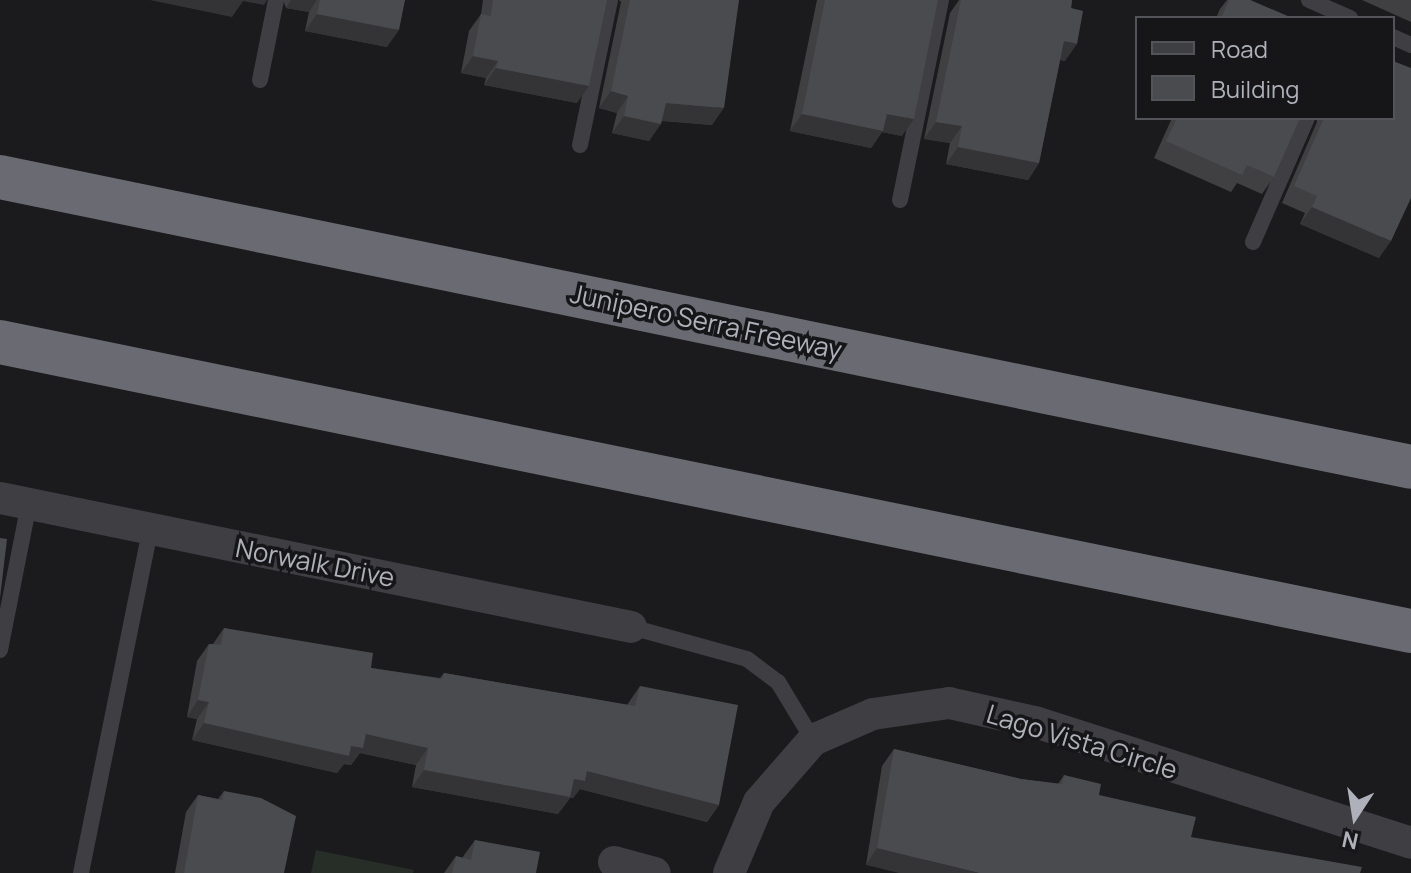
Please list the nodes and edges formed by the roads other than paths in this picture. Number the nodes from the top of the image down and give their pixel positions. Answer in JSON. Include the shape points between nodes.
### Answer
{"nodes":[{"id":1,"x":276,"y":0,"type":"edge"},
{"id":2,"x":610,"y":0,"type":"edge"},
{"id":3,"x":941,"y":0,"type":"edge"},
{"id":4,"x":1309,"y":0,"type":"edge"},
{"id":5,"x":1345,"y":16,"type":"edge"},
{"id":6,"x":260,"y":80,"type":"dead end"},
{"id":7,"x":1306,"y":120,"type":"edge"},
{"id":8,"x":580,"y":145,"type":"dead end"},
{"id":9,"x":0,"y":177,"type":"edge"},
{"id":10,"x":900,"y":200,"type":"dead end"},
{"id":11,"x":1253,"y":242,"type":"dead end"},
{"id":12,"x":0,"y":342,"type":"edge"},
{"id":13,"x":1411,"y":467,"type":"edge"},
{"id":14,"x":14,"y":501,"type":"edge"},
{"id":15,"x":150,"y":530,"type":"junction"},
{"id":16,"x":631,"y":627,"type":"joint"},
{"id":17,"x":1411,"y":631,"type":"edge"},
{"id":18,"x":0,"y":650,"type":"edge"},
{"id":19,"x":813,"y":740,"type":"junction"},
{"id":20,"x":1411,"y":843,"type":"edge"},
{"id":21,"x":614,"y":862,"type":"dead end"},
{"id":22,"x":81,"y":873,"type":"edge"},
{"id":23,"x":655,"y":873,"type":"edge"},
{"id":24,"x":729,"y":873,"type":"edge"}],
"edges":[{"from":1,"to":6,"type":"lane"},
{"from":2,"to":8,"type":"lane"},
{"from":3,"to":10,"type":"lane"},
{"from":4,"to":5,"type":"lane"},
{"from":7,"to":11,"type":"lane"},
{"from":9,"to":13,"type":"highway","name":"Junipero Serra Freeway"},
{"from":12,"to":17,"type":"highway"},
{"from":14,"to":15,"type":"street","name":"Norwalk Drive"},
{"from":14,"to":18,"type":"lane"},
{"from":15,"to":16,"type":"street","name":"Norwalk Drive"},
{"from":15,"to":22,"type":"lane"},
{"from":16,"to":19,"type":"lane","via":[[747,659],[778,682]]},
{"from":19,"to":20,"type":"street","name":"Lago Vista Circle","via":[[873,714],[949,703],[1035,722]]},
{"from":19,"to":24,"type":"street","name":"Lago Vista Circle","via":[[759,802]]},
{"from":21,"to":23,"type":"street"}]}
